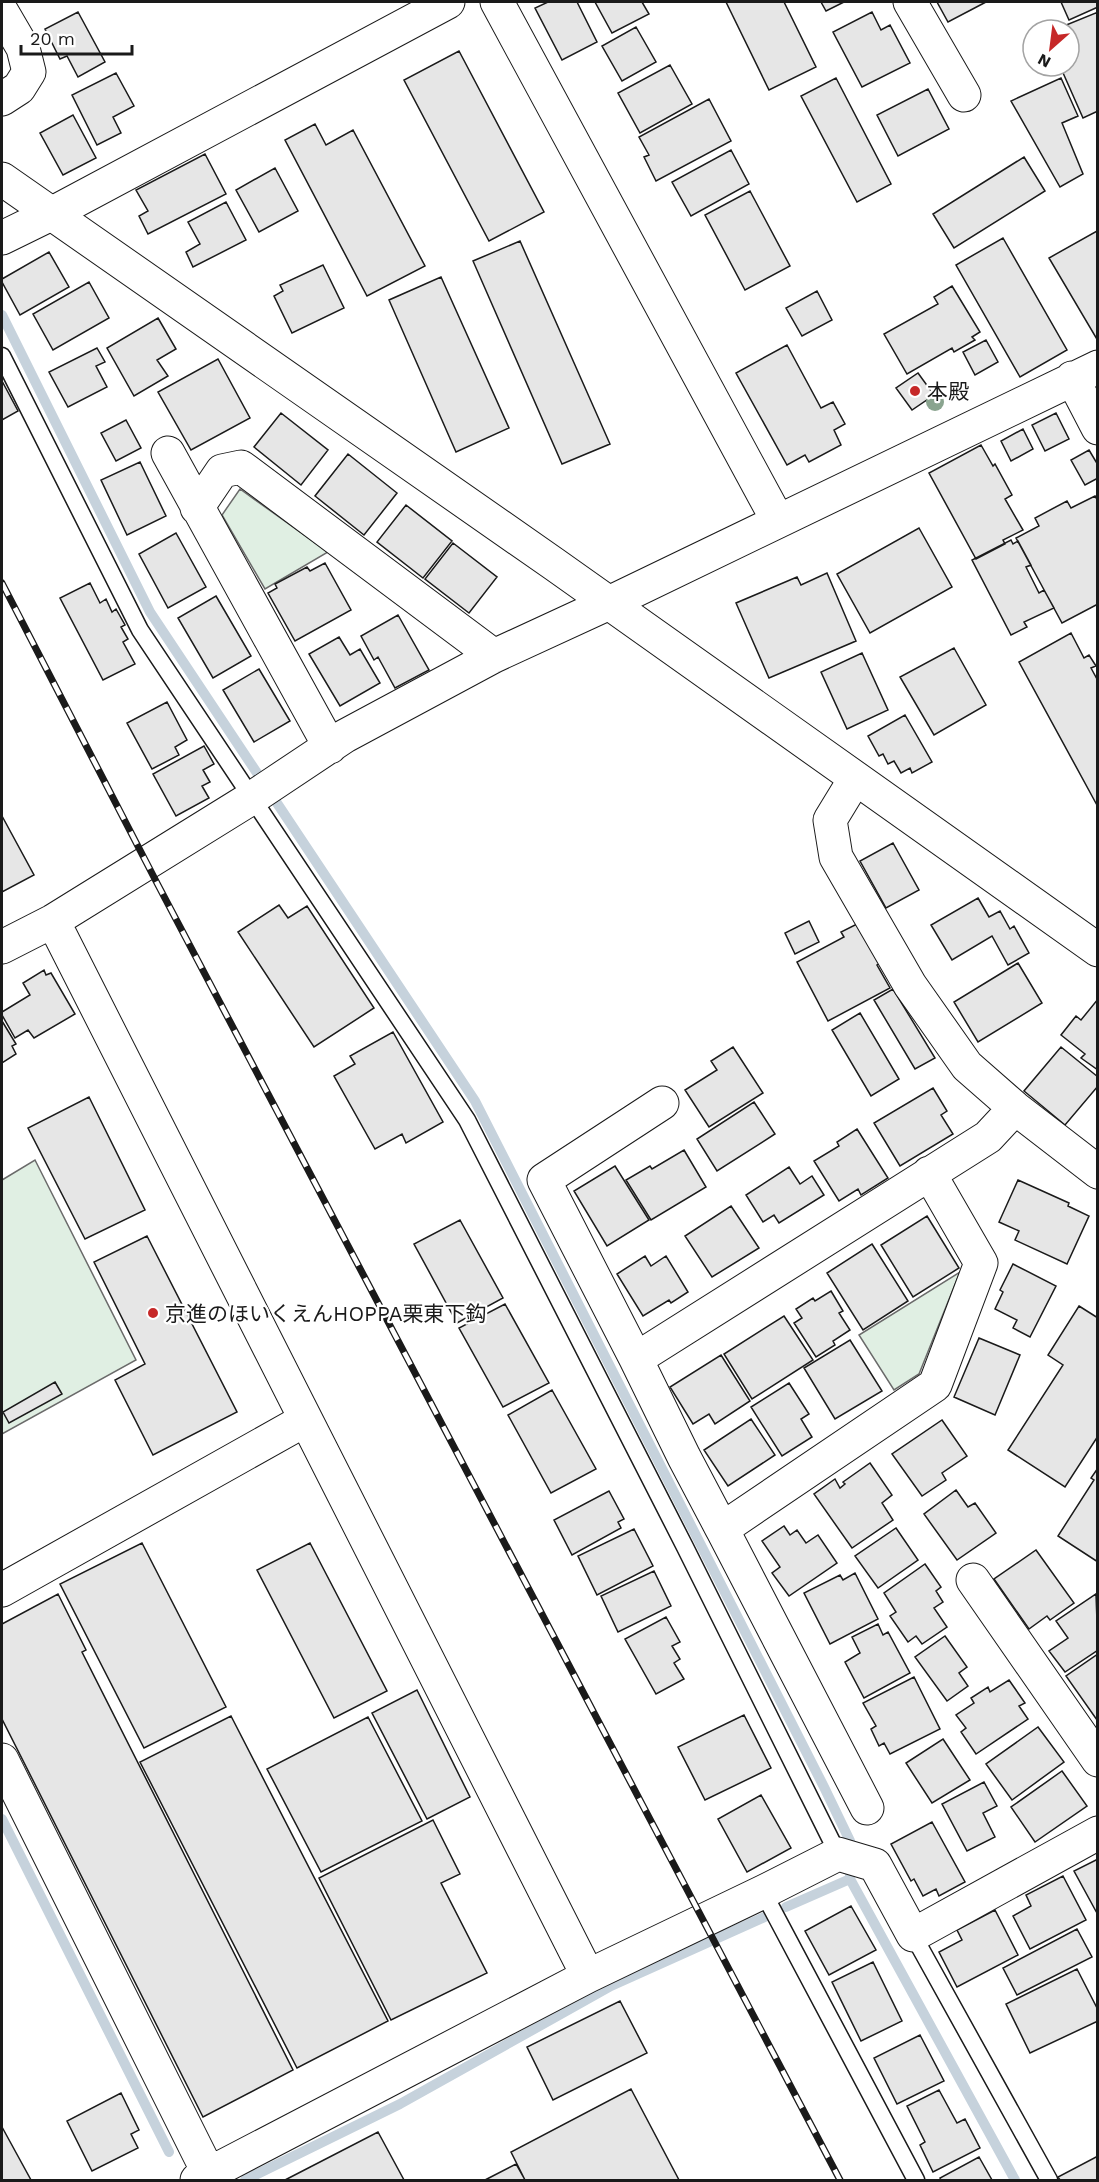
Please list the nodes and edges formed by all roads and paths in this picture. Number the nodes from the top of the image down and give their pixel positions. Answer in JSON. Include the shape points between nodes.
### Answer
{"nodes":[{"id":1,"x":448,"y":2,"type":"edge"},
{"id":2,"x":497,"y":2,"type":"edge"},
{"id":3,"x":910,"y":2,"type":"edge"},
{"id":4,"x":2,"y":12,"type":"edge"},
{"id":5,"x":964,"y":95,"type":"dead end"},
{"id":6,"x":2,"y":99,"type":"edge"},
{"id":7,"x":2,"y":179,"type":"edge"},
{"id":8,"x":51,"y":214,"type":"junction"},
{"id":9,"x":2,"y":238,"type":"edge"},
{"id":10,"x":2,"y":356,"type":"edge"},
{"id":11,"x":1085,"y":372,"type":"edge"},
{"id":12,"x":1098,"y":428,"type":"edge"},
{"id":13,"x":168,"y":453,"type":"dead end"},
{"id":14,"x":197,"y":508,"type":"junction"},
{"id":15,"x":778,"y":521,"type":"junction"},
{"id":16,"x":609,"y":603,"type":"junction"},
{"id":17,"x":494,"y":656,"type":"junction"},
{"id":18,"x":330,"y":747,"type":"junction"},
{"id":19,"x":855,"y":779,"type":"junction"},
{"id":20,"x":261,"y":792,"type":"junction"},
{"id":21,"x":53,"y":921,"type":"junction"},
{"id":22,"x":2,"y":947,"type":"edge"},
{"id":23,"x":1098,"y":950,"type":"edge"},
{"id":24,"x":662,"y":1103,"type":"dead end"},
{"id":25,"x":1015,"y":1108,"type":"junction"},
{"id":26,"x":1098,"y":1172,"type":"edge"},
{"id":27,"x":930,"y":1173,"type":"junction"},
{"id":28,"x":636,"y":1359,"type":"junction"},
{"id":29,"x":305,"y":1420,"type":"junction"},
{"id":30,"x":722,"y":1529,"type":"junction"},
{"id":31,"x":973,"y":1580,"type":"dead end"},
{"id":32,"x":2,"y":1590,"type":"edge"},
{"id":33,"x":2,"y":1760,"type":"edge"},
{"id":34,"x":1098,"y":1760,"type":"edge"},
{"id":35,"x":867,"y":1808,"type":"dead end"},
{"id":36,"x":1098,"y":1833,"type":"edge"},
{"id":37,"x":838,"y":1854,"type":"junction"},
{"id":38,"x":763,"y":1892,"type":"junction"},
{"id":39,"x":913,"y":1935,"type":"junction"},
{"id":40,"x":588,"y":1976,"type":"junction"},
{"id":41,"x":203,"y":2177,"type":"edge"},
{"id":42,"x":916,"y":2181,"type":"edge"},
{"id":43,"x":1049,"y":2181,"type":"edge"}],
"edges":[{"from":1,"to":8,"type":"street"},
{"from":2,"to":15,"type":"street"},
{"from":3,"to":5,"type":"street"},
{"from":4,"to":6,"type":"street","via":[[23,48],[29,72],[19,88]]},
{"from":7,"to":8,"type":"street"},
{"from":8,"to":9,"type":"street"},
{"from":8,"to":16,"type":"street"},
{"from":10,"to":20,"type":"lane","via":[[140,630]]},
{"from":11,"to":12,"type":"street"},
{"from":11,"to":15,"type":"street"},
{"from":13,"to":14,"type":"street"},
{"from":14,"to":17,"type":"street","via":[[222,471],[241,467]]},
{"from":14,"to":18,"type":"street"},
{"from":15,"to":16,"type":"street"},
{"from":16,"to":17,"type":"street"},
{"from":16,"to":19,"type":"street"},
{"from":17,"to":18,"type":"street"},
{"from":18,"to":20,"type":"street"},
{"from":19,"to":23,"type":"street"},
{"from":19,"to":25,"type":"street","via":[[830,820],[836,857],[910,985],[967,1066]]},
{"from":20,"to":21,"type":"street"},
{"from":20,"to":37,"type":"lane","via":[[467,1120]]},
{"from":21,"to":22,"type":"street"},
{"from":21,"to":29,"type":"street"},
{"from":24,"to":28,"type":"street","via":[[544,1180]]},
{"from":25,"to":26,"type":"street"},
{"from":25,"to":27,"type":"street","via":[[988,1137]]},
{"from":27,"to":28,"type":"street"},
{"from":27,"to":30,"type":"street","via":[[981,1263],[935,1386]]},
{"from":28,"to":30,"type":"street"},
{"from":29,"to":32,"type":"street"},
{"from":29,"to":40,"type":"street"},
{"from":30,"to":35,"type":"street"},
{"from":31,"to":34,"type":"street"},
{"from":33,"to":41,"type":"street"},
{"from":36,"to":39,"type":"street"},
{"from":37,"to":38,"type":"street"},
{"from":37,"to":39,"type":"street","via":[[875,1864]]},
{"from":38,"to":40,"type":"street"},
{"from":38,"to":42,"type":"lane"},
{"from":39,"to":43,"type":"lane"},
{"from":40,"to":41,"type":"street"}]}
